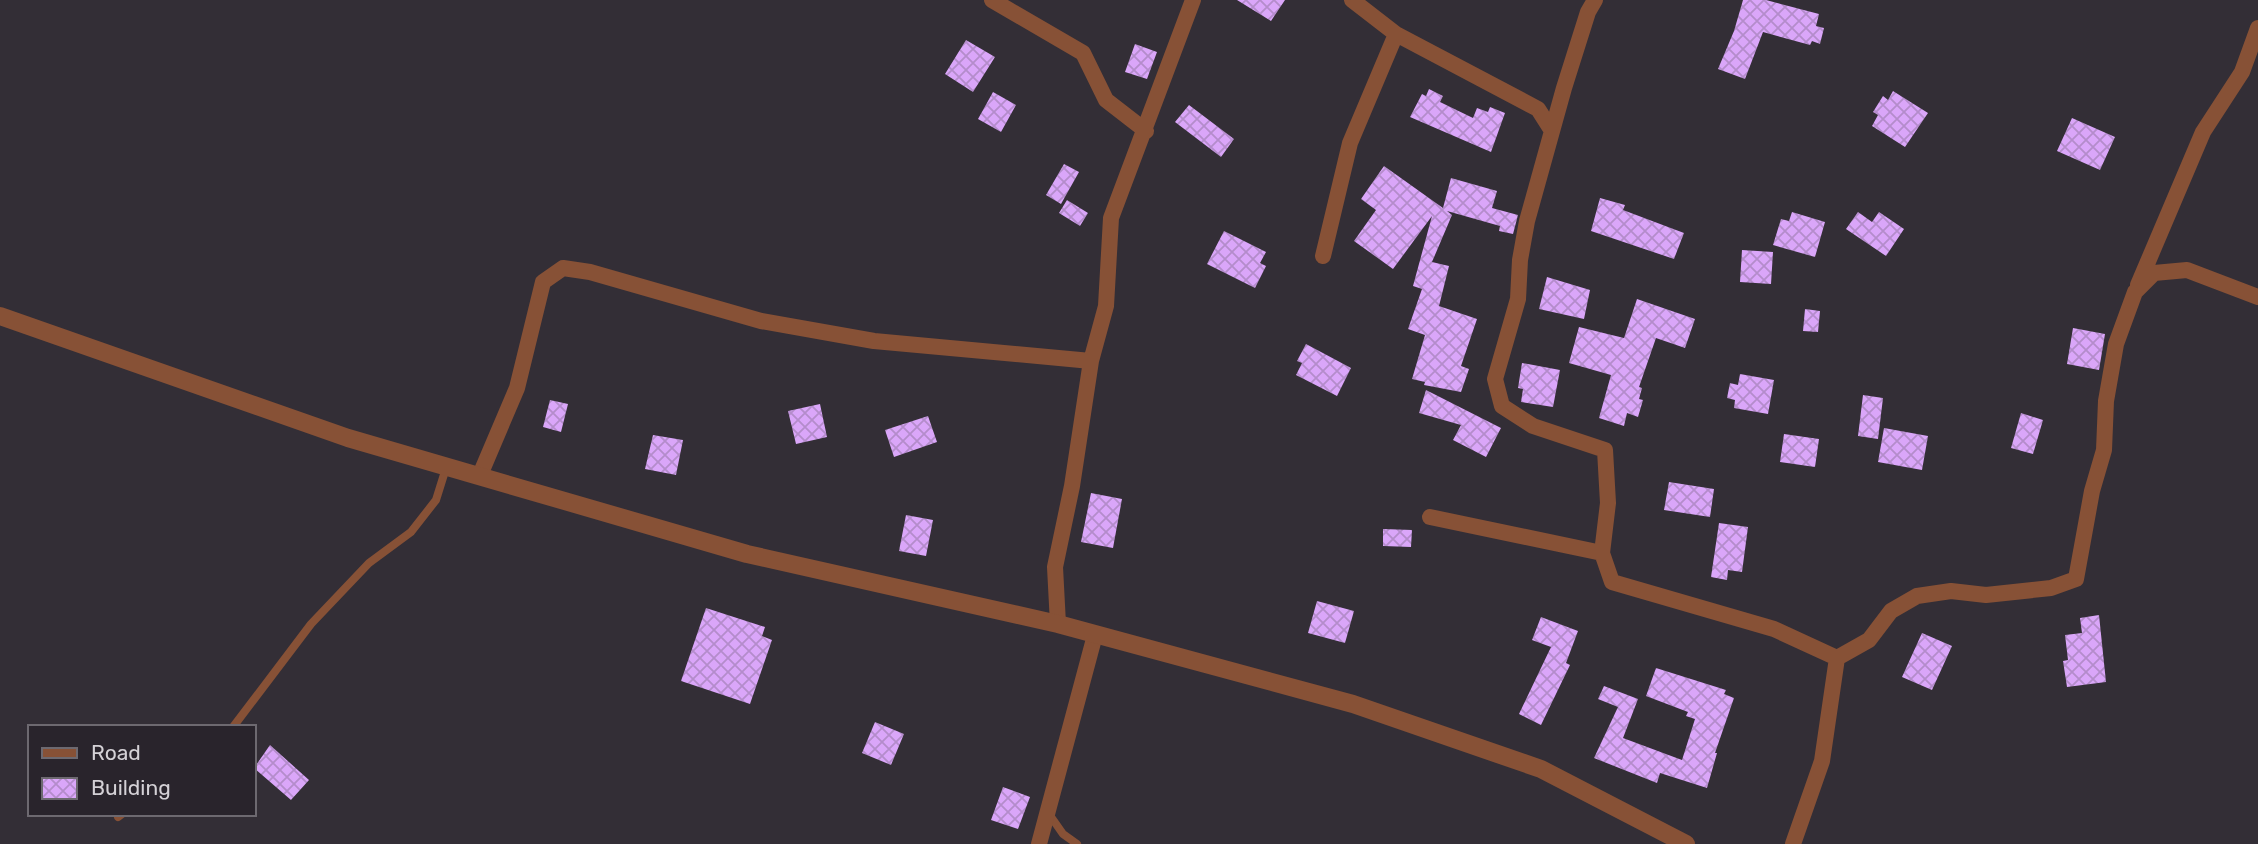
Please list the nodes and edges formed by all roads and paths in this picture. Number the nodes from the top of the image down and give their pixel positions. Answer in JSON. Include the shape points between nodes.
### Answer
{"nodes":[{"id":1,"x":992,"y":0,"type":"edge"},
{"id":2,"x":1193,"y":0,"type":"edge"},
{"id":3,"x":1352,"y":0,"type":"edge"},
{"id":4,"x":1595,"y":0,"type":"edge"},
{"id":5,"x":2258,"y":28,"type":"edge"},
{"id":6,"x":1396,"y":34,"type":"junction"},
{"id":7,"x":1146,"y":131,"type":"junction"},
{"id":8,"x":1552,"y":131,"type":"junction"},
{"id":9,"x":1323,"y":256,"type":"dead end"},
{"id":10,"x":2135,"y":292,"type":"junction"},
{"id":11,"x":2258,"y":297,"type":"edge"},
{"id":12,"x":0,"y":316,"type":"edge"},
{"id":13,"x":1091,"y":361,"type":"junction"},
{"id":14,"x":447,"y":466,"type":"junction"},
{"id":15,"x":480,"y":475,"type":"junction"},
{"id":16,"x":1430,"y":517,"type":"dead end"},
{"id":17,"x":1602,"y":553,"type":"junction"},
{"id":18,"x":1058,"y":624,"type":"junction"},
{"id":19,"x":1095,"y":635,"type":"junction"},
{"id":20,"x":1837,"y":658,"type":"junction"},
{"id":21,"x":235,"y":725,"type":"edge"},
{"id":22,"x":1049,"y":814,"type":"junction"},
{"id":23,"x":1040,"y":844,"type":"edge"},
{"id":24,"x":1077,"y":844,"type":"edge"},
{"id":25,"x":1686,"y":844,"type":"edge"},
{"id":26,"x":1793,"y":844,"type":"edge"}],
"edges":[{"from":1,"to":7,"type":"street","via":[[1083,53],[1106,100]]},
{"from":2,"to":7,"type":"street"},
{"from":3,"to":6,"type":"street"},
{"from":4,"to":8,"type":"street"},
{"from":5,"to":10,"type":"street","via":[[2242,72],[2203,132]]},
{"from":6,"to":8,"type":"street","via":[[1538,109]]},
{"from":6,"to":9,"type":"street","via":[[1350,143]]},
{"from":7,"to":13,"type":"street","via":[[1111,218],[1106,306]]},
{"from":8,"to":17,"type":"street","via":[[1527,221],[1518,299],[1495,379],[1502,405],[1533,425],[1605,450],[1608,503]]},
{"from":10,"to":11,"type":"street","via":[[2154,273],[2187,270]]},
{"from":10,"to":20,"type":"street","via":[[2116,344],[2106,401],[2104,450],[2076,579],[2051,588],[1986,596],[1951,591],[1917,596],[1891,611],[1869,640]]},
{"from":12,"to":14,"type":"street","via":[[348,438]]},
{"from":13,"to":15,"type":"street","via":[[874,341],[761,321],[563,268],[543,282],[517,388]]},
{"from":13,"to":18,"type":"street","via":[[1055,567]]},
{"from":14,"to":15,"type":"street"},
{"from":14,"to":21,"type":"lane","via":[[436,500],[411,532],[369,563],[311,624]]},
{"from":15,"to":18,"type":"street","via":[[747,554]]},
{"from":16,"to":17,"type":"street"},
{"from":17,"to":20,"type":"street","via":[[1612,582],[1774,629]]},
{"from":18,"to":19,"type":"street"},
{"from":19,"to":22,"type":"street"},
{"from":19,"to":25,"type":"street","via":[[1353,704],[1541,769]]},
{"from":20,"to":26,"type":"street","via":[[1822,761]]},
{"from":22,"to":23,"type":"street"},
{"from":22,"to":24,"type":"lane"}]}
